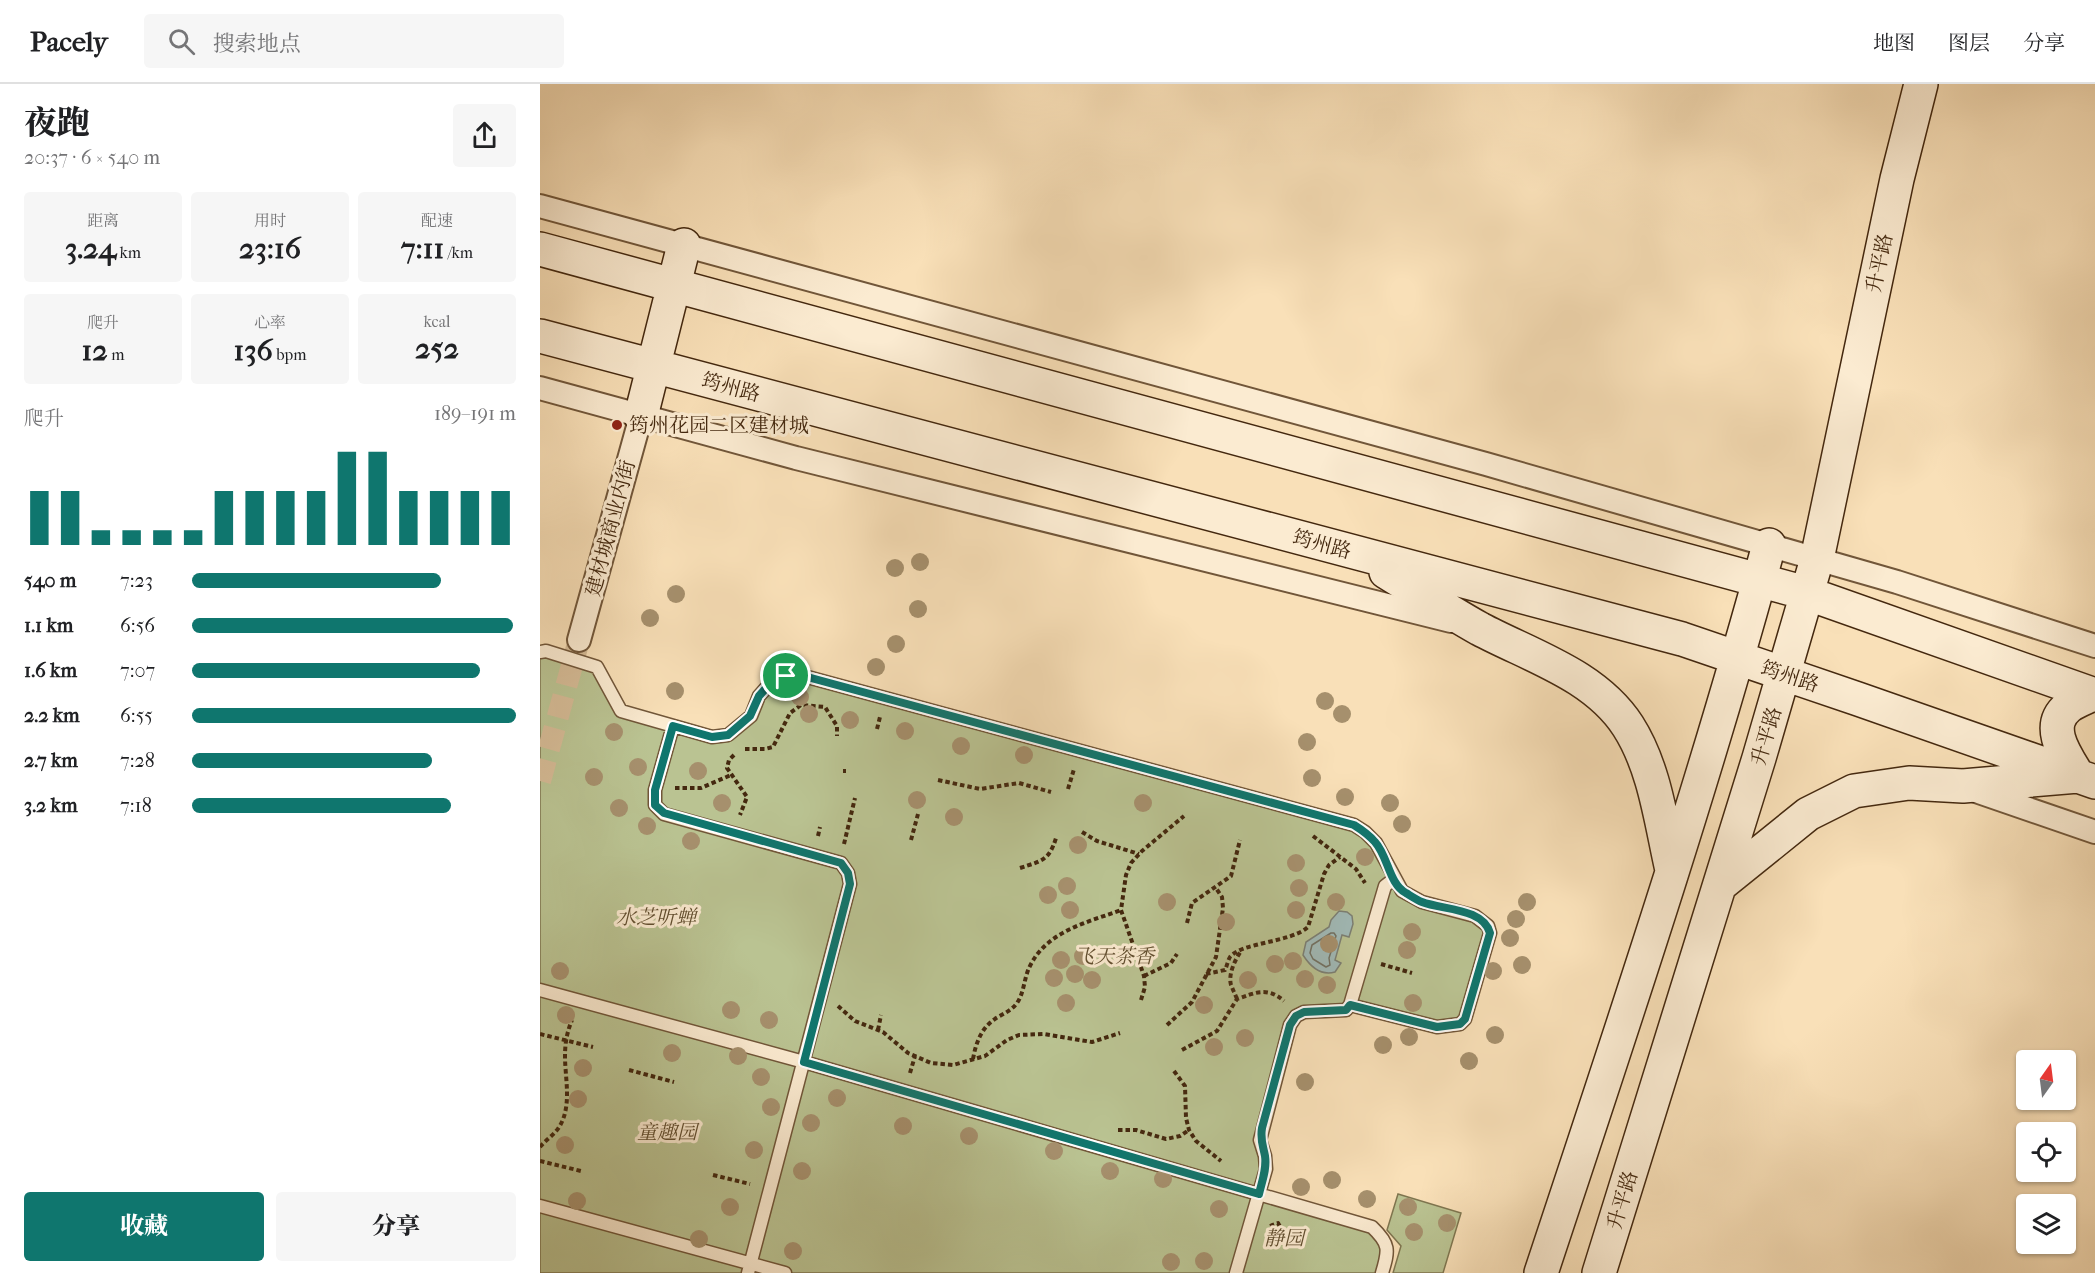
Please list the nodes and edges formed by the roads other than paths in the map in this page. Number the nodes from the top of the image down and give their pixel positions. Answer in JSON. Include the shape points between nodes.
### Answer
{"nodes":[{"id":1,"x":1922,"y":84,"type":"edge"},
{"id":2,"x":540,"y":206,"type":"edge"},
{"id":3,"x":684,"y":245,"type":"junction"},
{"id":4,"x":540,"y":249,"type":"edge"},
{"id":5,"x":674,"y":285,"type":"junction"},
{"id":6,"x":540,"y":336,"type":"edge"},
{"id":7,"x":653,"y":366,"type":"junction"},
{"id":8,"x":540,"y":388,"type":"edge"},
{"id":9,"x":641,"y":416,"type":"junction"},
{"id":10,"x":1769,"y":545,"type":"junction"},
{"id":11,"x":1354,"y":552,"type":"junction"},
{"id":12,"x":1817,"y":559,"type":"junction"},
{"id":13,"x":1760,"y":581,"type":"junction"},
{"id":14,"x":1806,"y":593,"type":"junction"},
{"id":15,"x":1480,"y":628,"type":"junction"},
{"id":16,"x":579,"y":640,"type":"tunnel mouth"},
{"id":17,"x":2095,"y":646,"type":"edge"},
{"id":18,"x":540,"y":652,"type":"edge"},
{"id":19,"x":1738,"y":659,"type":"junction"},
{"id":20,"x":1785,"y":674,"type":"junction"},
{"id":21,"x":2094,"y":695,"type":"edge"},
{"id":22,"x":673,"y":726,"type":"junction"},
{"id":23,"x":2086,"y":779,"type":"edge"},
{"id":24,"x":1963,"y":786,"type":"junction"},
{"id":25,"x":2095,"y":832,"type":"edge"},
{"id":26,"x":1673,"y":872,"type":"junction"},
{"id":27,"x":1394,"y":879,"type":"junction"},
{"id":28,"x":1720,"y":885,"type":"junction"},
{"id":29,"x":540,"y":990,"type":"edge"},
{"id":30,"x":1350,"y":1005,"type":"junction"},
{"id":31,"x":804,"y":1062,"type":"junction"},
{"id":32,"x":1259,"y":1194,"type":"junction"},
{"id":33,"x":540,"y":1206,"type":"edge"},
{"id":34,"x":749,"y":1268,"type":"edge"},
{"id":35,"x":784,"y":1273,"type":"edge"},
{"id":36,"x":1236,"y":1273,"type":"edge"},
{"id":37,"x":1382,"y":1273,"type":"edge"},
{"id":38,"x":1541,"y":1273,"type":"edge"},
{"id":39,"x":1599,"y":1273,"type":"edge"}],
"edges":[{"from":1,"to":12,"type":"main road","name":"升平路","via":[[1897,178]]},
{"from":2,"to":3,"type":"street"},
{"from":3,"to":5,"type":"main road"},
{"from":3,"to":10,"type":"street"},
{"from":4,"to":5,"type":"main road"},
{"from":5,"to":7,"type":"main road"},
{"from":5,"to":13,"type":"main road"},
{"from":6,"to":7,"type":"main road","name":"筠州路"},
{"from":7,"to":9,"type":"main road"},
{"from":7,"to":11,"type":"main road","name":"筠州路"},
{"from":8,"to":9,"type":"street"},
{"from":9,"to":15,"type":"street"},
{"from":9,"to":16,"type":"street","name":"建材城商业内街"},
{"from":10,"to":12,"type":"street"},
{"from":10,"to":13,"type":"main road"},
{"from":11,"to":15,"type":"main road"},
{"from":11,"to":19,"type":"main road","name":"筠州路","via":[[1682,639]]},
{"from":12,"to":14,"type":"main road","name":"升平路"},
{"from":12,"to":17,"type":"street"},
{"from":13,"to":14,"type":"main road"},
{"from":13,"to":19,"type":"main road"},
{"from":14,"to":20,"type":"main road","name":"升平路"},
{"from":14,"to":21,"type":"main road"},
{"from":15,"to":26,"type":"main road","via":[[1595,690],[1627,726],[1648,769]]},
{"from":18,"to":22,"type":"lane","via":[[597,667],[621,711]]},
{"from":19,"to":20,"type":"main road","name":"筠州路"},
{"from":19,"to":26,"type":"main road"},
{"from":20,"to":23,"type":"main road","name":"筠州路"},
{"from":20,"to":28,"type":"main road","name":"升平路"},
{"from":21,"to":23,"type":"main road","via":[[2067,707],[2058,721],[2058,744]]},
{"from":22,"to":27,"type":"lane","via":[[712,737],[728,735],[750,716],[767,687],[786,676],[800,675],[1354,825],[1377,843]]},
{"from":22,"to":31,"type":"lane","via":[[657,783],[655,805],[664,813],[841,863],[848,873],[850,884]]},
{"from":23,"to":24,"type":"main road"},
{"from":24,"to":25,"type":"street"},
{"from":24,"to":28,"type":"main road","via":[[1909,783],[1854,791],[1808,814]]},
{"from":26,"to":38,"type":"main road"},
{"from":27,"to":30,"type":"lane","via":[[1386,886]]},
{"from":27,"to":30,"type":"lane","via":[[1402,891],[1422,902],[1475,916],[1488,926],[1490,933],[1465,1019],[1460,1024],[1437,1027]]},
{"from":28,"to":39,"type":"main road","name":"升平路"},
{"from":29,"to":31,"type":"lane"},
{"from":30,"to":32,"type":"lane","via":[[1346,1010],[1304,1012],[1290,1025],[1262,1128],[1260,1140],[1266,1169]]},
{"from":31,"to":32,"type":"lane"},
{"from":31,"to":34,"type":"lane"},
{"from":32,"to":36,"type":"lane"},
{"from":32,"to":37,"type":"lane","via":[[1372,1227],[1384,1238],[1388,1254]]},
{"from":33,"to":34,"type":"lane"},
{"from":34,"to":35,"type":"lane"}]}
